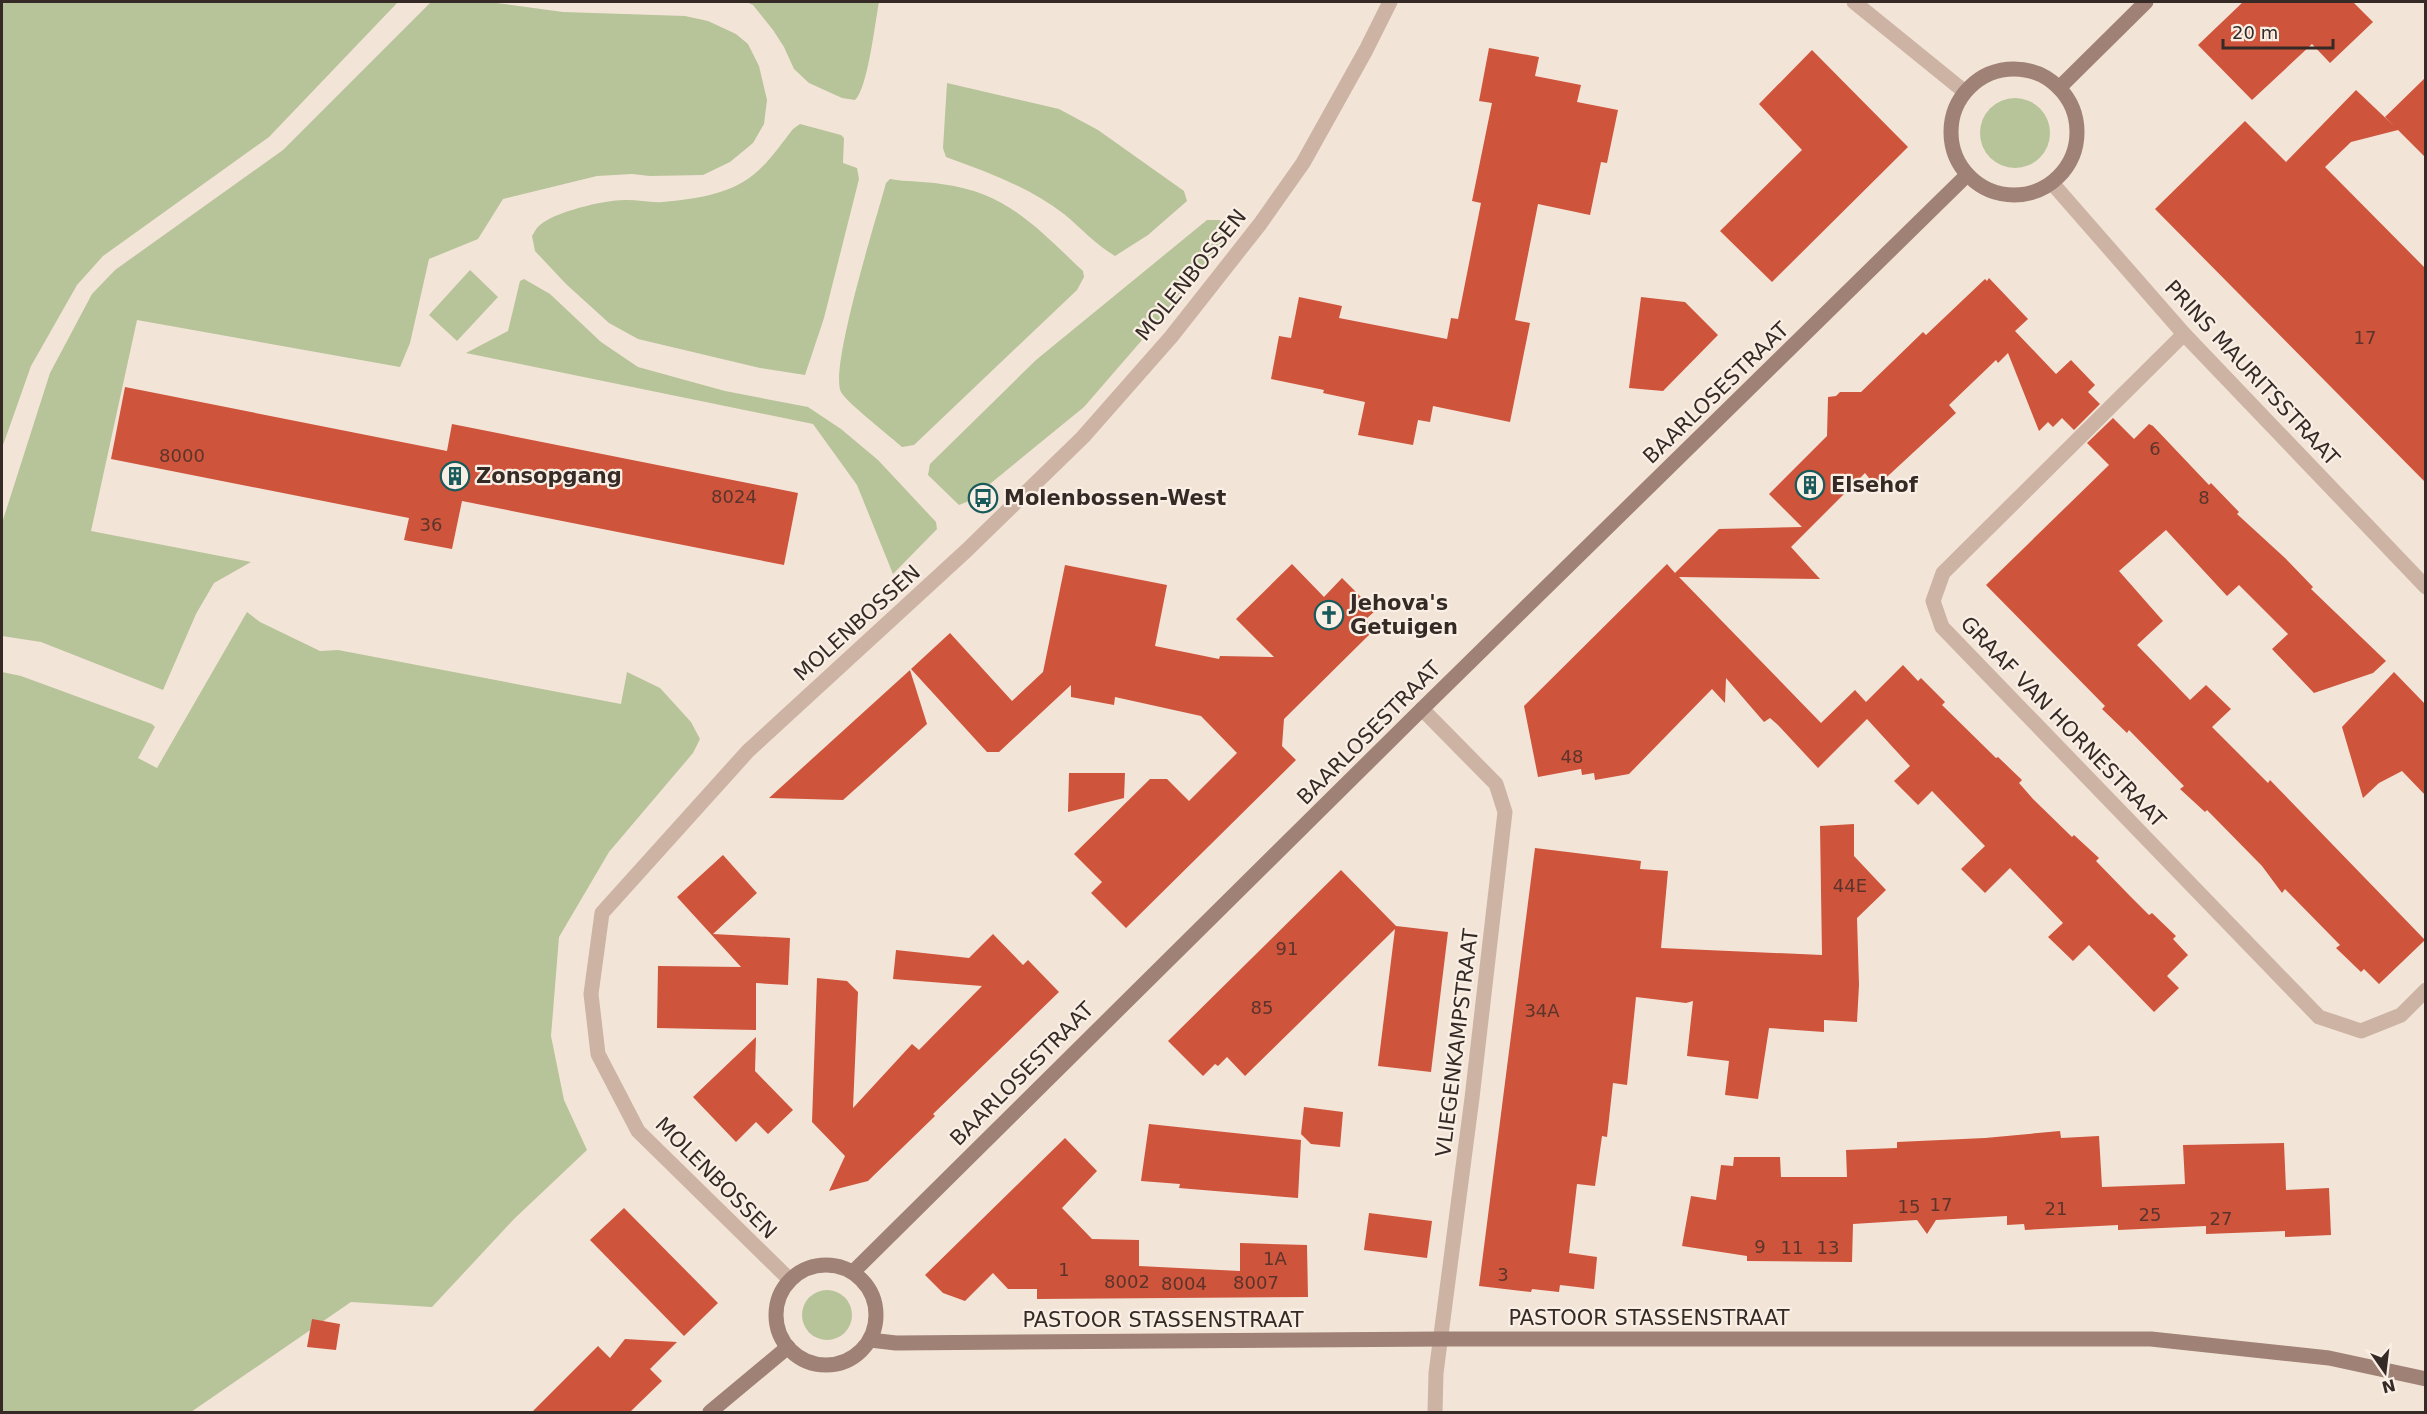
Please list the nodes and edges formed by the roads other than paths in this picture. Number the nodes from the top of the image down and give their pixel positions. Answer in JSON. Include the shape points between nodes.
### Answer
{"nodes":[{"id":1,"x":1390,"y":2,"type":"edge"},
{"id":2,"x":1854,"y":2,"type":"edge"},
{"id":3,"x":2146,"y":2,"type":"edge"},
{"id":4,"x":2059,"y":88,"type":"junction"},
{"id":5,"x":1965,"y":92,"type":"junction"},
{"id":6,"x":1967,"y":175,"type":"junction"},
{"id":7,"x":2052,"y":183,"type":"junction"},
{"id":8,"x":2184,"y":334,"type":"junction"},
{"id":9,"x":2426,"y":586,"type":"edge"},
{"id":10,"x":1422,"y":709,"type":"junction"},
{"id":11,"x":2426,"y":990,"type":"edge"},
{"id":12,"x":853,"y":1272,"type":"junction"},
{"id":13,"x":790,"y":1280,"type":"junction"},
{"id":14,"x":1441,"y":1339,"type":"junction"},
{"id":15,"x":870,"y":1340,"type":"junction"},
{"id":16,"x":788,"y":1347,"type":"junction"},
{"id":17,"x":2426,"y":1379,"type":"edge"},
{"id":18,"x":710,"y":1413,"type":"edge"},
{"id":19,"x":1435,"y":1413,"type":"edge"}],
"edges":[{"from":1,"to":13,"type":"street","name":"MOLENBOSSEN","via":[[1303,163],[1171,336],[1083,436],[975,542],[748,751],[602,913],[591,994],[598,1054],[638,1131]]},
{"from":2,"to":5,"type":"street"},
{"from":3,"to":4,"type":"street"},
{"from":4,"to":5,"type":"street","via":[[2045,77],[2012,69],[1987,76]]},
{"from":4,"to":7,"type":"street","via":[[2076,119],[2077,140],[2071,160]]},
{"from":5,"to":6,"type":"street","via":[[1952,118],[1951,135],[1953,150]]},
{"from":6,"to":7,"type":"street","via":[[1992,192],[2009,196],[2026,195]]},
{"from":6,"to":10,"type":"street","name":"BAARLOSESTRAAT"},
{"from":7,"to":8,"type":"street","name":"PRINS MAURITSSTRAAT"},
{"from":8,"to":9,"type":"street","name":"PRINS MAURITSSTRAAT"},
{"from":8,"to":11,"type":"street","name":"GRAAF VAN HORNESTRAAT","via":[[1943,573],[1933,601],[1942,627],[2319,1017],[2361,1031],[2401,1015]]},
{"from":10,"to":12,"type":"street","name":"BAARLOSESTRAAT"},
{"from":10,"to":14,"type":"street","name":"VLIEGENKAMPSTRAAT","via":[[1496,784],[1504,812]]},
{"from":12,"to":13,"type":"street","via":[[819,1266]]},
{"from":12,"to":15,"type":"street","via":[[867,1287],[875,1304],[875,1329]]},
{"from":13,"to":16,"type":"street","via":[[777,1304],[776,1318],[779,1334]]},
{"from":14,"to":15,"type":"street","name":"PASTOOR STASSENSTRAAT","via":[[896,1343]]},
{"from":14,"to":17,"type":"street","name":"PASTOOR STASSENSTRAAT","via":[[2151,1339],[2329,1358]]},
{"from":14,"to":19,"type":"street","name":"VLIEGENKAMPSTRAAT"},
{"from":15,"to":16,"type":"street","via":[[860,1353],[830,1365],[800,1358]]},
{"from":16,"to":18,"type":"street"}]}
